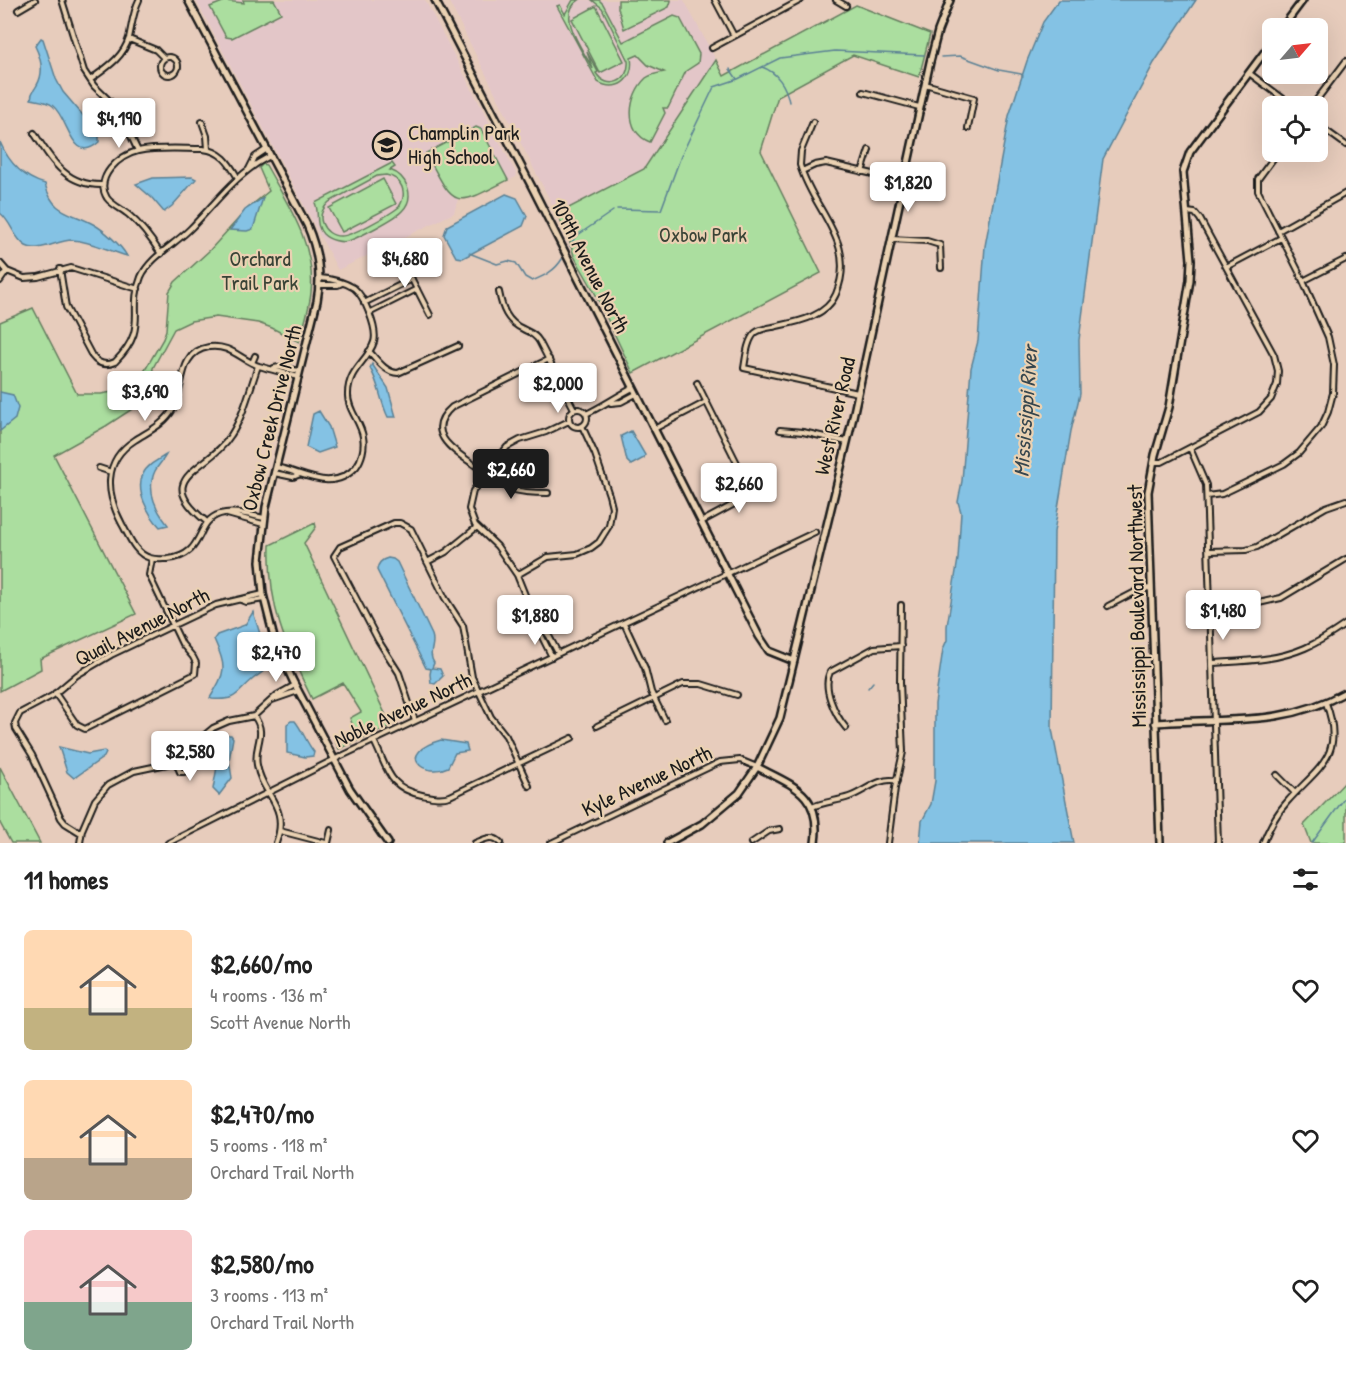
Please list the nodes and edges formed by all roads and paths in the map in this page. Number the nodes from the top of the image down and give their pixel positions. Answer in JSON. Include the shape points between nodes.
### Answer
{"nodes":[{"id":1,"x":35,"y":0,"type":"edge"},
{"id":2,"x":62,"y":0,"type":"edge"},
{"id":3,"x":139,"y":0,"type":"edge"},
{"id":4,"x":188,"y":0,"type":"edge"},
{"id":5,"x":435,"y":0,"type":"edge"},
{"id":6,"x":715,"y":0,"type":"edge"},
{"id":7,"x":801,"y":0,"type":"edge"},
{"id":8,"x":836,"y":0,"type":"edge"},
{"id":9,"x":950,"y":0,"type":"edge"},
{"id":10,"x":1303,"y":0,"type":"edge"},
{"id":11,"x":846,"y":6,"type":"dead end"},
{"id":12,"x":18,"y":10,"type":"dead end"},
{"id":13,"x":1290,"y":18,"type":"edge"},
{"id":14,"x":734,"y":36,"type":"junction"},
{"id":15,"x":129,"y":39,"type":"junction"},
{"id":16,"x":711,"y":48,"type":"dead end"},
{"id":17,"x":1262,"y":56,"type":"edge"},
{"id":18,"x":164,"y":59,"type":"junction"},
{"id":19,"x":1346,"y":61,"type":"edge"},
{"id":20,"x":1249,"y":74,"type":"junction"},
{"id":21,"x":90,"y":80,"type":"junction"},
{"id":22,"x":925,"y":83,"type":"junction"},
{"id":23,"x":863,"y":92,"type":"dead end"},
{"id":24,"x":1279,"y":96,"type":"edge"},
{"id":25,"x":1320,"y":96,"type":"edge"},
{"id":26,"x":919,"y":107,"type":"junction"},
{"id":27,"x":202,"y":122,"type":"dead end"},
{"id":28,"x":813,"y":122,"type":"dead end"},
{"id":29,"x":968,"y":128,"type":"dead end"},
{"id":30,"x":1328,"y":132,"type":"edge"},
{"id":31,"x":34,"y":134,"type":"dead end"},
{"id":32,"x":1346,"y":145,"type":"edge"},
{"id":33,"x":208,"y":149,"type":"junction"},
{"id":34,"x":267,"y":149,"type":"junction"},
{"id":35,"x":869,"y":150,"type":"dead end"},
{"id":36,"x":138,"y":151,"type":"junction"},
{"id":37,"x":270,"y":156,"type":"junction"},
{"id":38,"x":1271,"y":162,"type":"edge"},
{"id":39,"x":248,"y":170,"type":"junction"},
{"id":40,"x":802,"y":171,"type":"junction"},
{"id":41,"x":862,"y":172,"type":"junction"},
{"id":42,"x":238,"y":178,"type":"junction"},
{"id":43,"x":903,"y":181,"type":"junction"},
{"id":44,"x":103,"y":185,"type":"junction"},
{"id":45,"x":1346,"y":193,"type":"edge"},
{"id":46,"x":1187,"y":212,"type":"junction"},
{"id":47,"x":1278,"y":231,"type":"junction"},
{"id":48,"x":1281,"y":238,"type":"junction"},
{"id":49,"x":891,"y":239,"type":"junction"},
{"id":50,"x":161,"y":254,"type":"junction"},
{"id":51,"x":399,"y":254,"type":"dead end"},
{"id":52,"x":1346,"y":259,"type":"edge"},
{"id":53,"x":0,"y":263,"type":"edge"},
{"id":54,"x":942,"y":267,"type":"dead end"},
{"id":55,"x":1226,"y":267,"type":"junction"},
{"id":56,"x":60,"y":269,"type":"junction"},
{"id":57,"x":8,"y":271,"type":"junction"},
{"id":58,"x":412,"y":279,"type":"junction"},
{"id":59,"x":0,"y":281,"type":"edge"},
{"id":60,"x":319,"y":281,"type":"junction"},
{"id":61,"x":1303,"y":281,"type":"junction"},
{"id":62,"x":417,"y":289,"type":"junction"},
{"id":63,"x":138,"y":290,"type":"junction"},
{"id":64,"x":499,"y":292,"type":"dead end"},
{"id":65,"x":364,"y":303,"type":"junction"},
{"id":66,"x":369,"y":314,"type":"junction"},
{"id":67,"x":430,"y":315,"type":"dead end"},
{"id":68,"x":458,"y":346,"type":"dead end"},
{"id":69,"x":369,"y":351,"type":"junction"},
{"id":70,"x":255,"y":356,"type":"dead end"},
{"id":71,"x":549,"y":359,"type":"junction"},
{"id":72,"x":252,"y":363,"type":"junction"},
{"id":73,"x":258,"y":366,"type":"junction"},
{"id":74,"x":299,"y":374,"type":"junction"},
{"id":75,"x":697,"y":383,"type":"dead end"},
{"id":76,"x":633,"y":388,"type":"junction"},
{"id":77,"x":858,"y":393,"type":"junction"},
{"id":78,"x":636,"y":394,"type":"junction"},
{"id":79,"x":706,"y":402,"type":"junction"},
{"id":80,"x":610,"y":403,"type":"junction"},
{"id":81,"x":574,"y":409,"type":"junction"},
{"id":82,"x":586,"y":414,"type":"junction"},
{"id":83,"x":569,"y":422,"type":"junction"},
{"id":84,"x":582,"y":426,"type":"junction"},
{"id":85,"x":654,"y":429,"type":"junction"},
{"id":86,"x":780,"y":430,"type":"dead end"},
{"id":87,"x":847,"y":442,"type":"junction"},
{"id":88,"x":1190,"y":448,"type":"junction"},
{"id":89,"x":1153,"y":462,"type":"junction"},
{"id":90,"x":99,"y":468,"type":"dead end"},
{"id":91,"x":275,"y":470,"type":"junction"},
{"id":92,"x":111,"y":472,"type":"junction"},
{"id":93,"x":486,"y":473,"type":"junction"},
{"id":94,"x":764,"y":485,"type":"dead end"},
{"id":95,"x":747,"y":486,"type":"junction"},
{"id":96,"x":548,"y":493,"type":"dead end"},
{"id":97,"x":1207,"y":496,"type":"junction"},
{"id":98,"x":1346,"y":500,"type":"edge"},
{"id":99,"x":263,"y":521,"type":"junction"},
{"id":100,"x":207,"y":522,"type":"junction"},
{"id":101,"x":701,"y":522,"type":"junction"},
{"id":102,"x":477,"y":527,"type":"junction"},
{"id":103,"x":815,"y":532,"type":"dead end"},
{"id":104,"x":1209,"y":551,"type":"junction"},
{"id":105,"x":152,"y":559,"type":"junction"},
{"id":106,"x":1346,"y":560,"type":"edge"},
{"id":107,"x":427,"y":562,"type":"junction"},
{"id":108,"x":726,"y":573,"type":"junction"},
{"id":109,"x":517,"y":574,"type":"junction"},
{"id":110,"x":1151,"y":588,"type":"junction"},
{"id":111,"x":263,"y":596,"type":"junction"},
{"id":112,"x":901,"y":605,"type":"dead end"},
{"id":113,"x":1108,"y":606,"type":"dead end"},
{"id":114,"x":1211,"y":607,"type":"junction"},
{"id":115,"x":624,"y":623,"type":"junction"},
{"id":116,"x":1346,"y":624,"type":"edge"},
{"id":117,"x":173,"y":626,"type":"junction"},
{"id":118,"x":541,"y":628,"type":"junction"},
{"id":119,"x":901,"y":646,"type":"junction"},
{"id":120,"x":558,"y":654,"type":"junction"},
{"id":121,"x":552,"y":657,"type":"junction"},
{"id":122,"x":794,"y":661,"type":"junction"},
{"id":123,"x":1213,"y":663,"type":"junction"},
{"id":124,"x":297,"y":688,"type":"junction"},
{"id":125,"x":479,"y":691,"type":"junction"},
{"id":126,"x":1346,"y":692,"type":"edge"},
{"id":127,"x":55,"y":693,"type":"junction"},
{"id":128,"x":737,"y":694,"type":"dead end"},
{"id":129,"x":654,"y":698,"type":"junction"},
{"id":130,"x":1326,"y":703,"type":"junction"},
{"id":131,"x":254,"y":716,"type":"junction"},
{"id":132,"x":664,"y":720,"type":"dead end"},
{"id":133,"x":1214,"y":720,"type":"junction"},
{"id":134,"x":415,"y":721,"type":"junction"},
{"id":135,"x":1155,"y":723,"type":"junction"},
{"id":136,"x":597,"y":726,"type":"dead end"},
{"id":137,"x":846,"y":728,"type":"dead end"},
{"id":138,"x":572,"y":738,"type":"dead end"},
{"id":139,"x":374,"y":741,"type":"junction"},
{"id":140,"x":183,"y":758,"type":"junction"},
{"id":141,"x":334,"y":759,"type":"junction"},
{"id":142,"x":176,"y":762,"type":"junction"},
{"id":143,"x":518,"y":763,"type":"junction"},
{"id":144,"x":757,"y":767,"type":"junction"},
{"id":145,"x":1277,"y":775,"type":"dead end"},
{"id":146,"x":897,"y":782,"type":"junction"},
{"id":147,"x":529,"y":786,"type":"dead end"},
{"id":148,"x":269,"y":792,"type":"junction"},
{"id":149,"x":1295,"y":793,"type":"junction"},
{"id":150,"x":812,"y":807,"type":"junction"},
{"id":151,"x":780,"y":829,"type":"dead end"},
{"id":152,"x":331,"y":830,"type":"dead end"},
{"id":153,"x":280,"y":831,"type":"junction"},
{"id":154,"x":81,"y":833,"type":"junction"},
{"id":155,"x":80,"y":843,"type":"edge"},
{"id":156,"x":168,"y":843,"type":"edge"},
{"id":157,"x":276,"y":843,"type":"edge"},
{"id":158,"x":327,"y":843,"type":"edge"},
{"id":159,"x":388,"y":843,"type":"edge"},
{"id":160,"x":475,"y":843,"type":"edge"},
{"id":161,"x":501,"y":843,"type":"edge"},
{"id":162,"x":551,"y":843,"type":"edge"},
{"id":163,"x":667,"y":843,"type":"edge"},
{"id":164,"x":751,"y":843,"type":"edge"},
{"id":165,"x":815,"y":843,"type":"edge"},
{"id":166,"x":888,"y":843,"type":"edge"},
{"id":167,"x":1160,"y":843,"type":"edge"},
{"id":168,"x":1218,"y":843,"type":"edge"},
{"id":169,"x":1263,"y":843,"type":"edge"}],
"edges":[{"from":1,"to":12,"type":"street"},
{"from":2,"to":21,"type":"street"},
{"from":3,"to":15,"type":"street"},
{"from":4,"to":34,"type":"street","name":"Oxbow Creek Drive North"},
{"from":5,"to":76,"type":"street","name":"109th Avenue North"},
{"from":6,"to":14,"type":"street"},
{"from":7,"to":14,"type":"street"},
{"from":8,"to":11,"type":"street"},
{"from":9,"to":22,"type":"street","name":"West River Road"},
{"from":10,"to":13,"type":"street"},
{"from":14,"to":16,"type":"street"},
{"from":15,"to":18,"type":"street","via":[[156,50]]},
{"from":15,"to":21,"type":"street","via":[[115,62]]},
{"from":17,"to":20,"type":"street","name":"Mississippi Boulevard Northwest"},
{"from":18,"to":18,"type":"street","via":[[161,69],[174,73],[176,61],[172,57]]},
{"from":19,"to":25,"type":"street"},
{"from":20,"to":24,"type":"street"},
{"from":20,"to":46,"type":"street","name":"Mississippi Boulevard Northwest","via":[[1188,156],[1183,179]]},
{"from":21,"to":36,"type":"street","via":[[118,109]]},
{"from":22,"to":26,"type":"street","name":"West River Road"},
{"from":22,"to":29,"type":"street","via":[[974,98]]},
{"from":23,"to":26,"type":"street"},
{"from":26,"to":43,"type":"street","name":"West River Road"},
{"from":27,"to":33,"type":"street"},
{"from":28,"to":40,"type":"street","via":[[800,158]]},
{"from":30,"to":32,"type":"street"},
{"from":31,"to":44,"type":"street","via":[[69,176],[85,184]]},
{"from":33,"to":36,"type":"street"},
{"from":33,"to":42,"type":"street","via":[[226,159]]},
{"from":34,"to":37,"type":"street","name":"Oxbow Creek Drive North"},
{"from":34,"to":39,"type":"street","via":[[255,157]]},
{"from":35,"to":41,"type":"street"},
{"from":36,"to":44,"type":"street","via":[[110,170]]},
{"from":37,"to":39,"type":"street"},
{"from":37,"to":60,"type":"street","name":"Oxbow Creek Drive North","via":[[311,234]]},
{"from":38,"to":47,"type":"street","via":[[1257,186]]},
{"from":39,"to":42,"type":"street"},
{"from":40,"to":41,"type":"street","via":[[826,163]]},
{"from":40,"to":77,"type":"street","via":[[840,245],[840,284],[834,300],[823,311],[756,332],[744,368]]},
{"from":41,"to":43,"type":"street"},
{"from":42,"to":50,"type":"street"},
{"from":43,"to":49,"type":"street","name":"West River Road"},
{"from":44,"to":50,"type":"street","via":[[111,202],[138,223]]},
{"from":45,"to":47,"type":"street"},
{"from":46,"to":55,"type":"street","via":[[1200,219]]},
{"from":46,"to":89,"type":"street","name":"Mississippi Boulevard Northwest","via":[[1190,280],[1169,407]]},
{"from":47,"to":48,"type":"street"},
{"from":48,"to":55,"type":"street"},
{"from":48,"to":61,"type":"street"},
{"from":49,"to":54,"type":"street","via":[[927,241],[941,246]]},
{"from":49,"to":77,"type":"street","name":"West River Road"},
{"from":50,"to":63,"type":"street","via":[[144,272]]},
{"from":51,"to":58,"type":"street"},
{"from":52,"to":61,"type":"street"},
{"from":53,"to":57,"type":"street"},
{"from":55,"to":88,"type":"street","via":[[1274,355],[1277,384],[1271,399],[1258,412]]},
{"from":56,"to":57,"type":"street","via":[[33,278]]},
{"from":56,"to":63,"type":"street","via":[[75,268]]},
{"from":56,"to":63,"type":"street","via":[[68,311],[92,356],[103,364],[115,362],[134,337]]},
{"from":57,"to":59,"type":"street"},
{"from":58,"to":62,"type":"street"},
{"from":58,"to":65,"type":"street"},
{"from":60,"to":65,"type":"street","via":[[338,280],[356,290]]},
{"from":60,"to":74,"type":"street","name":"Oxbow Creek Drive North"},
{"from":61,"to":97,"type":"street","via":[[1334,359],[1334,388],[1326,417],[1307,445],[1284,464],[1222,494]]},
{"from":62,"to":66,"type":"street"},
{"from":62,"to":67,"type":"street"},
{"from":64,"to":71,"type":"street","via":[[510,321],[537,337]]},
{"from":65,"to":66,"type":"street"},
{"from":66,"to":69,"type":"street","via":[[376,333]]},
{"from":68,"to":69,"type":"street","via":[[398,373],[387,370]]},
{"from":69,"to":91,"type":"street","via":[[352,375],[348,393],[363,436],[358,464],[330,481],[291,470]]},
{"from":70,"to":72,"type":"street"},
{"from":71,"to":81,"type":"street"},
{"from":71,"to":93,"type":"street","via":[[457,404],[445,414],[441,433],[448,446]]},
{"from":72,"to":73,"type":"street"},
{"from":72,"to":92,"type":"street","via":[[219,347],[204,348],[192,356],[170,414],[126,447]]},
{"from":73,"to":74,"type":"street","via":[[279,367]]},
{"from":73,"to":100,"type":"street","via":[[232,434],[184,481],[186,502]]},
{"from":74,"to":91,"type":"street","name":"Oxbow Creek Drive North"},
{"from":75,"to":79,"type":"street"},
{"from":76,"to":78,"type":"street","name":"109th Avenue North"},
{"from":76,"to":80,"type":"street"},
{"from":77,"to":87,"type":"street","name":"West River Road"},
{"from":78,"to":80,"type":"street"},
{"from":78,"to":85,"type":"street","name":"109th Avenue North"},
{"from":79,"to":85,"type":"street"},
{"from":79,"to":95,"type":"street"},
{"from":80,"to":82,"type":"street"},
{"from":81,"to":82,"type":"street"},
{"from":81,"to":83,"type":"street"},
{"from":82,"to":84,"type":"street"},
{"from":83,"to":84,"type":"street"},
{"from":83,"to":93,"type":"street","via":[[513,443]]},
{"from":84,"to":109,"type":"street","via":[[609,495],[609,526],[591,548],[577,554],[548,557]]},
{"from":85,"to":101,"type":"street","name":"109th Avenue North"},
{"from":86,"to":87,"type":"street"},
{"from":87,"to":122,"type":"street","name":"West River Road"},
{"from":88,"to":89,"type":"street","via":[[1162,462]]},
{"from":88,"to":97,"type":"street","via":[[1205,480]]},
{"from":89,"to":110,"type":"street","name":"Mississippi Boulevard Northwest","via":[[1148,492]]},
{"from":90,"to":92,"type":"street"},
{"from":91,"to":99,"type":"street","name":"Oxbow Creek Drive North"},
{"from":92,"to":105,"type":"street","via":[[109,487],[115,510],[137,550]]},
{"from":93,"to":96,"type":"street","via":[[520,492]]},
{"from":93,"to":102,"type":"street","via":[[470,502]]},
{"from":94,"to":95,"type":"street"},
{"from":95,"to":101,"type":"street","via":[[740,501]]},
{"from":97,"to":104,"type":"street"},
{"from":98,"to":104,"type":"street","via":[[1326,507],[1257,547]]},
{"from":99,"to":100,"type":"street","via":[[233,512]]},
{"from":99,"to":111,"type":"street","name":"Oxbow Creek Drive North"},
{"from":100,"to":105,"type":"street","via":[[200,542],[191,550],[182,556]]},
{"from":101,"to":108,"type":"street","name":"109th Avenue North"},
{"from":102,"to":107,"type":"street"},
{"from":102,"to":109,"type":"street"},
{"from":103,"to":108,"type":"street","name":"Noble Avenue North"},
{"from":104,"to":114,"type":"street"},
{"from":105,"to":117,"type":"street","via":[[149,575]]},
{"from":106,"to":114,"type":"street","via":[[1281,598]]},
{"from":107,"to":125,"type":"street","via":[[463,626],[470,670]]},
{"from":107,"to":134,"type":"street","via":[[411,529],[400,523],[388,524],[345,544],[334,556],[399,673]]},
{"from":108,"to":115,"type":"street","name":"Noble Avenue North"},
{"from":108,"to":122,"type":"street","name":"109th Avenue North","via":[[764,645]]},
{"from":109,"to":118,"type":"street"},
{"from":110,"to":113,"type":"street"},
{"from":110,"to":135,"type":"street","name":"Mississippi Boulevard Northwest"},
{"from":111,"to":117,"type":"street","name":"Quail Avenue North","via":[[216,605]]},
{"from":111,"to":124,"type":"street","name":"Oxbow Creek Drive North","via":[[275,642]]},
{"from":112,"to":119,"type":"street"},
{"from":114,"to":123,"type":"street"},
{"from":115,"to":120,"type":"street","name":"Noble Avenue North"},
{"from":115,"to":129,"type":"street"},
{"from":116,"to":123,"type":"street","via":[[1309,646],[1281,656]]},
{"from":117,"to":127,"type":"street","name":"Quail Avenue North","via":[[95,664]]},
{"from":117,"to":127,"type":"street","via":[[196,663],[192,676],[85,729],[77,725]]},
{"from":118,"to":120,"type":"street"},
{"from":118,"to":121,"type":"street"},
{"from":119,"to":137,"type":"street","via":[[874,648],[828,676],[837,718]]},
{"from":119,"to":146,"type":"street","via":[[903,752]]},
{"from":120,"to":121,"type":"street","name":"Noble Avenue North"},
{"from":121,"to":125,"type":"street","name":"Noble Avenue North"},
{"from":122,"to":144,"type":"street","name":"West River Road","via":[[780,718]]},
{"from":123,"to":133,"type":"street"},
{"from":124,"to":131,"type":"street","via":[[277,695]]},
{"from":124,"to":141,"type":"street","name":"Oxbow Creek Drive North"},
{"from":125,"to":134,"type":"street","name":"Noble Avenue North"},
{"from":125,"to":143,"type":"street"},
{"from":126,"to":130,"type":"street"},
{"from":127,"to":154,"type":"street","name":"Quail Avenue North","via":[[17,718],[16,729],[61,818]]},
{"from":128,"to":129,"type":"street","via":[[683,684]]},
{"from":129,"to":132,"type":"street"},
{"from":129,"to":136,"type":"street"},
{"from":130,"to":133,"type":"street","via":[[1287,716]]},
{"from":130,"to":149,"type":"street","via":[[1335,727],[1332,753]]},
{"from":131,"to":140,"type":"street","via":[[213,728]]},
{"from":131,"to":148,"type":"street","via":[[261,732],[257,767]]},
{"from":133,"to":135,"type":"street"},
{"from":133,"to":168,"type":"street"},
{"from":134,"to":139,"type":"street","name":"Noble Avenue North"},
{"from":135,"to":167,"type":"street","name":"Mississippi Boulevard Northwest"},
{"from":138,"to":143,"type":"street"},
{"from":139,"to":141,"type":"street","name":"Noble Avenue North"},
{"from":139,"to":143,"type":"street","via":[[396,784],[407,792],[439,799]]},
{"from":140,"to":142,"type":"street"},
{"from":140,"to":142,"type":"street","via":[[188,768],[184,772],[180,772]]},
{"from":141,"to":148,"type":"street","name":"Noble Avenue North"},
{"from":141,"to":159,"type":"street","name":"Oxbow Creek Drive North"},
{"from":142,"to":154,"type":"street","via":[[134,771],[108,785],[95,800]]},
{"from":143,"to":147,"type":"street"},
{"from":144,"to":150,"type":"street","via":[[799,789]]},
{"from":144,"to":162,"type":"street","name":"Kyle Avenue North","via":[[740,760],[720,762]]},
{"from":144,"to":163,"type":"street","name":"West River Road","via":[[721,810]]},
{"from":145,"to":149,"type":"street"},
{"from":146,"to":150,"type":"street","via":[[886,780],[850,797]]},
{"from":146,"to":166,"type":"street"},
{"from":148,"to":153,"type":"street","via":[[280,816]]},
{"from":148,"to":156,"type":"street","name":"Noble Avenue North"},
{"from":149,"to":169,"type":"street","via":[[1274,819]]},
{"from":150,"to":165,"type":"street"},
{"from":151,"to":164,"type":"street"},
{"from":152,"to":158,"type":"street"},
{"from":153,"to":157,"type":"street"},
{"from":153,"to":158,"type":"street"},
{"from":154,"to":155,"type":"street"},
{"from":160,"to":161,"type":"street","via":[[492,837]]}]}
